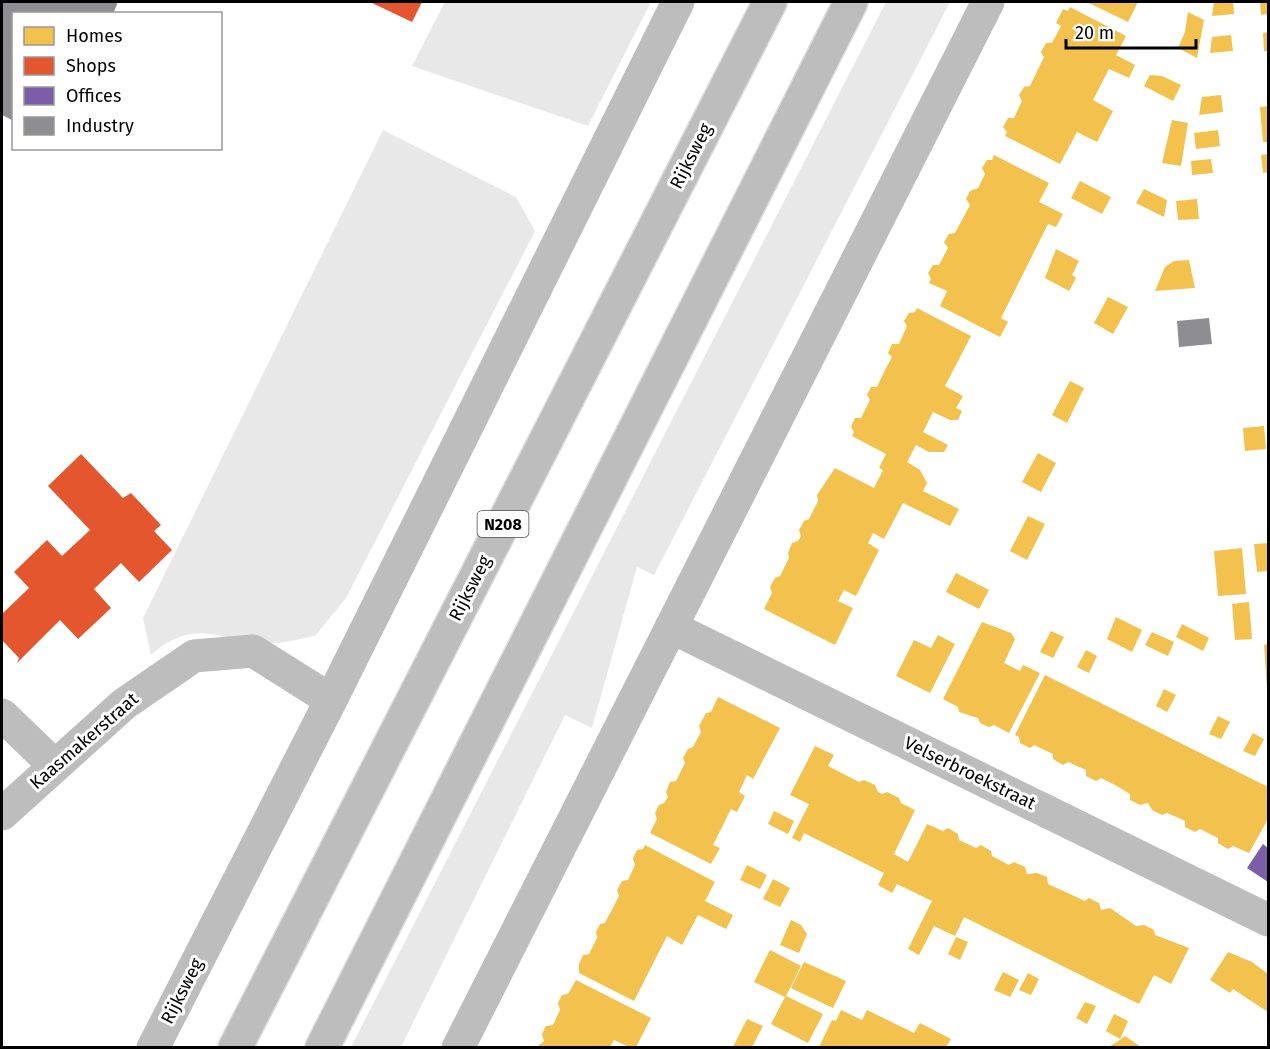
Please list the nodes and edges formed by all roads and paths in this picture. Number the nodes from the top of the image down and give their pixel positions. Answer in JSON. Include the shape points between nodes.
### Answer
{"nodes":[{"id":1,"x":678,"y":2,"type":"edge"},
{"id":2,"x":770,"y":2,"type":"edge"},
{"id":3,"x":852,"y":2,"type":"edge"},
{"id":4,"x":988,"y":2,"type":"edge"},
{"id":5,"x":671,"y":627,"type":"junction"},
{"id":6,"x":331,"y":700,"type":"junction"},
{"id":7,"x":2,"y":715,"type":"edge"},
{"id":8,"x":55,"y":766,"type":"junction"},
{"id":9,"x":2,"y":814,"type":"edge"},
{"id":10,"x":1269,"y":920,"type":"edge"},
{"id":11,"x":153,"y":1047,"type":"edge"},
{"id":12,"x":236,"y":1047,"type":"edge"},
{"id":13,"x":322,"y":1047,"type":"edge"},
{"id":14,"x":458,"y":1047,"type":"edge"}],
"edges":[{"from":1,"to":6,"type":"street","name":"Rijksweg"},
{"from":2,"to":12,"type":"street","name":"Rijksweg","number":"N208"},
{"from":3,"to":13,"type":"street"},
{"from":4,"to":5,"type":"street"},
{"from":5,"to":10,"type":"street","name":"Velserbroekstraat"},
{"from":5,"to":14,"type":"street"},
{"from":6,"to":8,"type":"street","name":"Kaasmakerstraat","via":[[254,651],[194,656],[124,704]]},
{"from":6,"to":11,"type":"street","name":"Rijksweg"},
{"from":7,"to":8,"type":"street"},
{"from":8,"to":9,"type":"street","name":"Kaasmakerstraat"}]}
